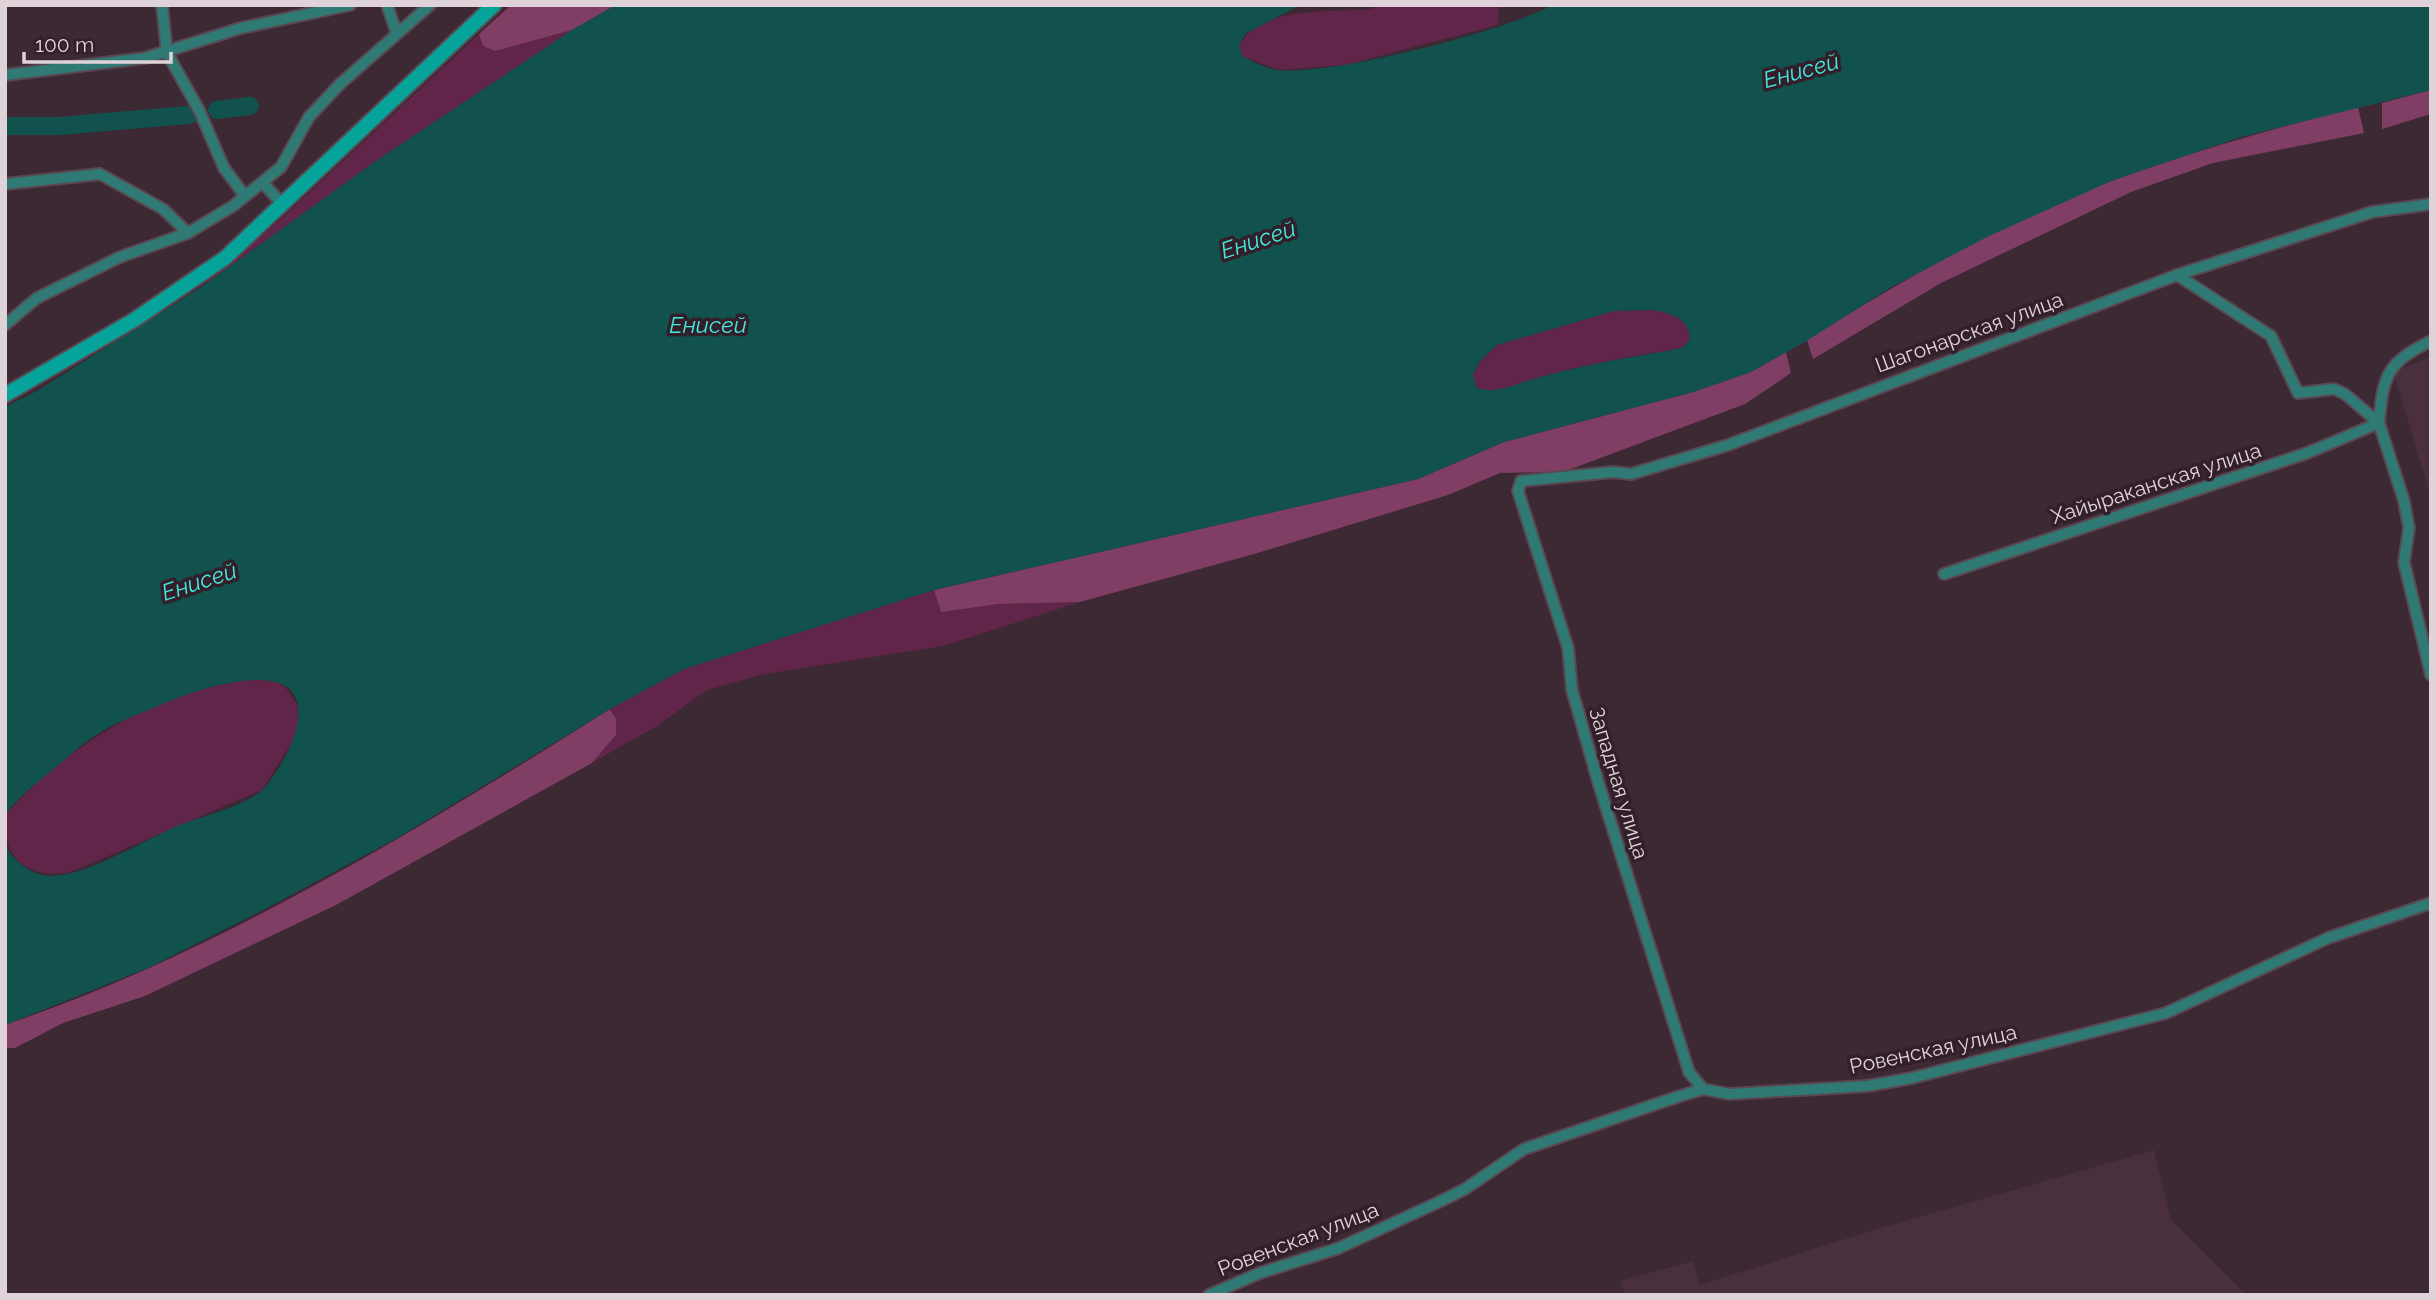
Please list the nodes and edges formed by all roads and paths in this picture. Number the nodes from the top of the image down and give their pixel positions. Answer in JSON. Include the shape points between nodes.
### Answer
{"nodes":[{"id":1,"x":162,"y":5,"type":"edge"},
{"id":2,"x":350,"y":5,"type":"edge"},
{"id":3,"x":387,"y":5,"type":"edge"},
{"id":4,"x":430,"y":5,"type":"edge"},
{"id":5,"x":494,"y":5,"type":"edge"},
{"id":6,"x":397,"y":34,"type":"junction"},
{"id":7,"x":167,"y":53,"type":"junction"},
{"id":8,"x":5,"y":75,"type":"edge"},
{"id":9,"x":262,"y":183,"type":"junction"},
{"id":10,"x":5,"y":184,"type":"edge"},
{"id":11,"x":245,"y":196,"type":"junction"},
{"id":12,"x":2431,"y":204,"type":"edge"},
{"id":13,"x":283,"y":205,"type":"junction"},
{"id":14,"x":188,"y":233,"type":"junction"},
{"id":15,"x":2177,"y":275,"type":"junction"},
{"id":16,"x":5,"y":325,"type":"edge"},
{"id":17,"x":2431,"y":341,"type":"edge"},
{"id":18,"x":5,"y":395,"type":"edge"},
{"id":19,"x":2379,"y":423,"type":"junction"},
{"id":20,"x":1520,"y":482,"type":"joint"},
{"id":21,"x":1944,"y":574,"type":"dead end"},
{"id":22,"x":2431,"y":675,"type":"edge"},
{"id":23,"x":2431,"y":903,"type":"edge"},
{"id":24,"x":1703,"y":1090,"type":"junction"},
{"id":25,"x":1209,"y":1295,"type":"edge"}],
"edges":[{"from":1,"to":7,"type":"street"},
{"from":2,"to":7,"type":"street","via":[[241,28]]},
{"from":3,"to":6,"type":"street"},
{"from":4,"to":6,"type":"street"},
{"from":5,"to":13,"type":"street"},
{"from":6,"to":9,"type":"street","via":[[309,117],[281,167]]},
{"from":7,"to":8,"type":"street"},
{"from":7,"to":11,"type":"street","via":[[200,110],[224,168]]},
{"from":9,"to":11,"type":"street"},
{"from":9,"to":13,"type":"street"},
{"from":10,"to":14,"type":"street","via":[[100,174],[163,209]]},
{"from":11,"to":14,"type":"street"},
{"from":12,"to":15,"type":"street","name":"Шагонарская улица","via":[[2372,212]]},
{"from":13,"to":18,"type":"street","via":[[189,285]]},
{"from":14,"to":16,"type":"street","via":[[120,257],[37,298]]},
{"from":15,"to":19,"type":"street","via":[[2271,336],[2298,393],[2334,389]]},
{"from":15,"to":20,"type":"street","name":"Шагонарская улица","via":[[1717,448],[1631,474]]},
{"from":17,"to":19,"type":"street","via":[[2407,354],[2385,375]]},
{"from":19,"to":21,"type":"street","name":"Хайыраканская улица","via":[[2307,453]]},
{"from":19,"to":22,"type":"street","via":[[2404,501],[2409,528],[2404,562]]},
{"from":20,"to":24,"type":"street","name":"Западная улица","via":[[1518,491],[1569,648],[1572,690],[1599,785],[1689,1072]]},
{"from":23,"to":24,"type":"street","name":"Ровенская улица","via":[[2328,938],[2166,1013],[1867,1086],[1729,1094]]},
{"from":24,"to":25,"type":"street","name":"Ровенская улица","via":[[1524,1149],[1441,1201],[1339,1248]]}]}
